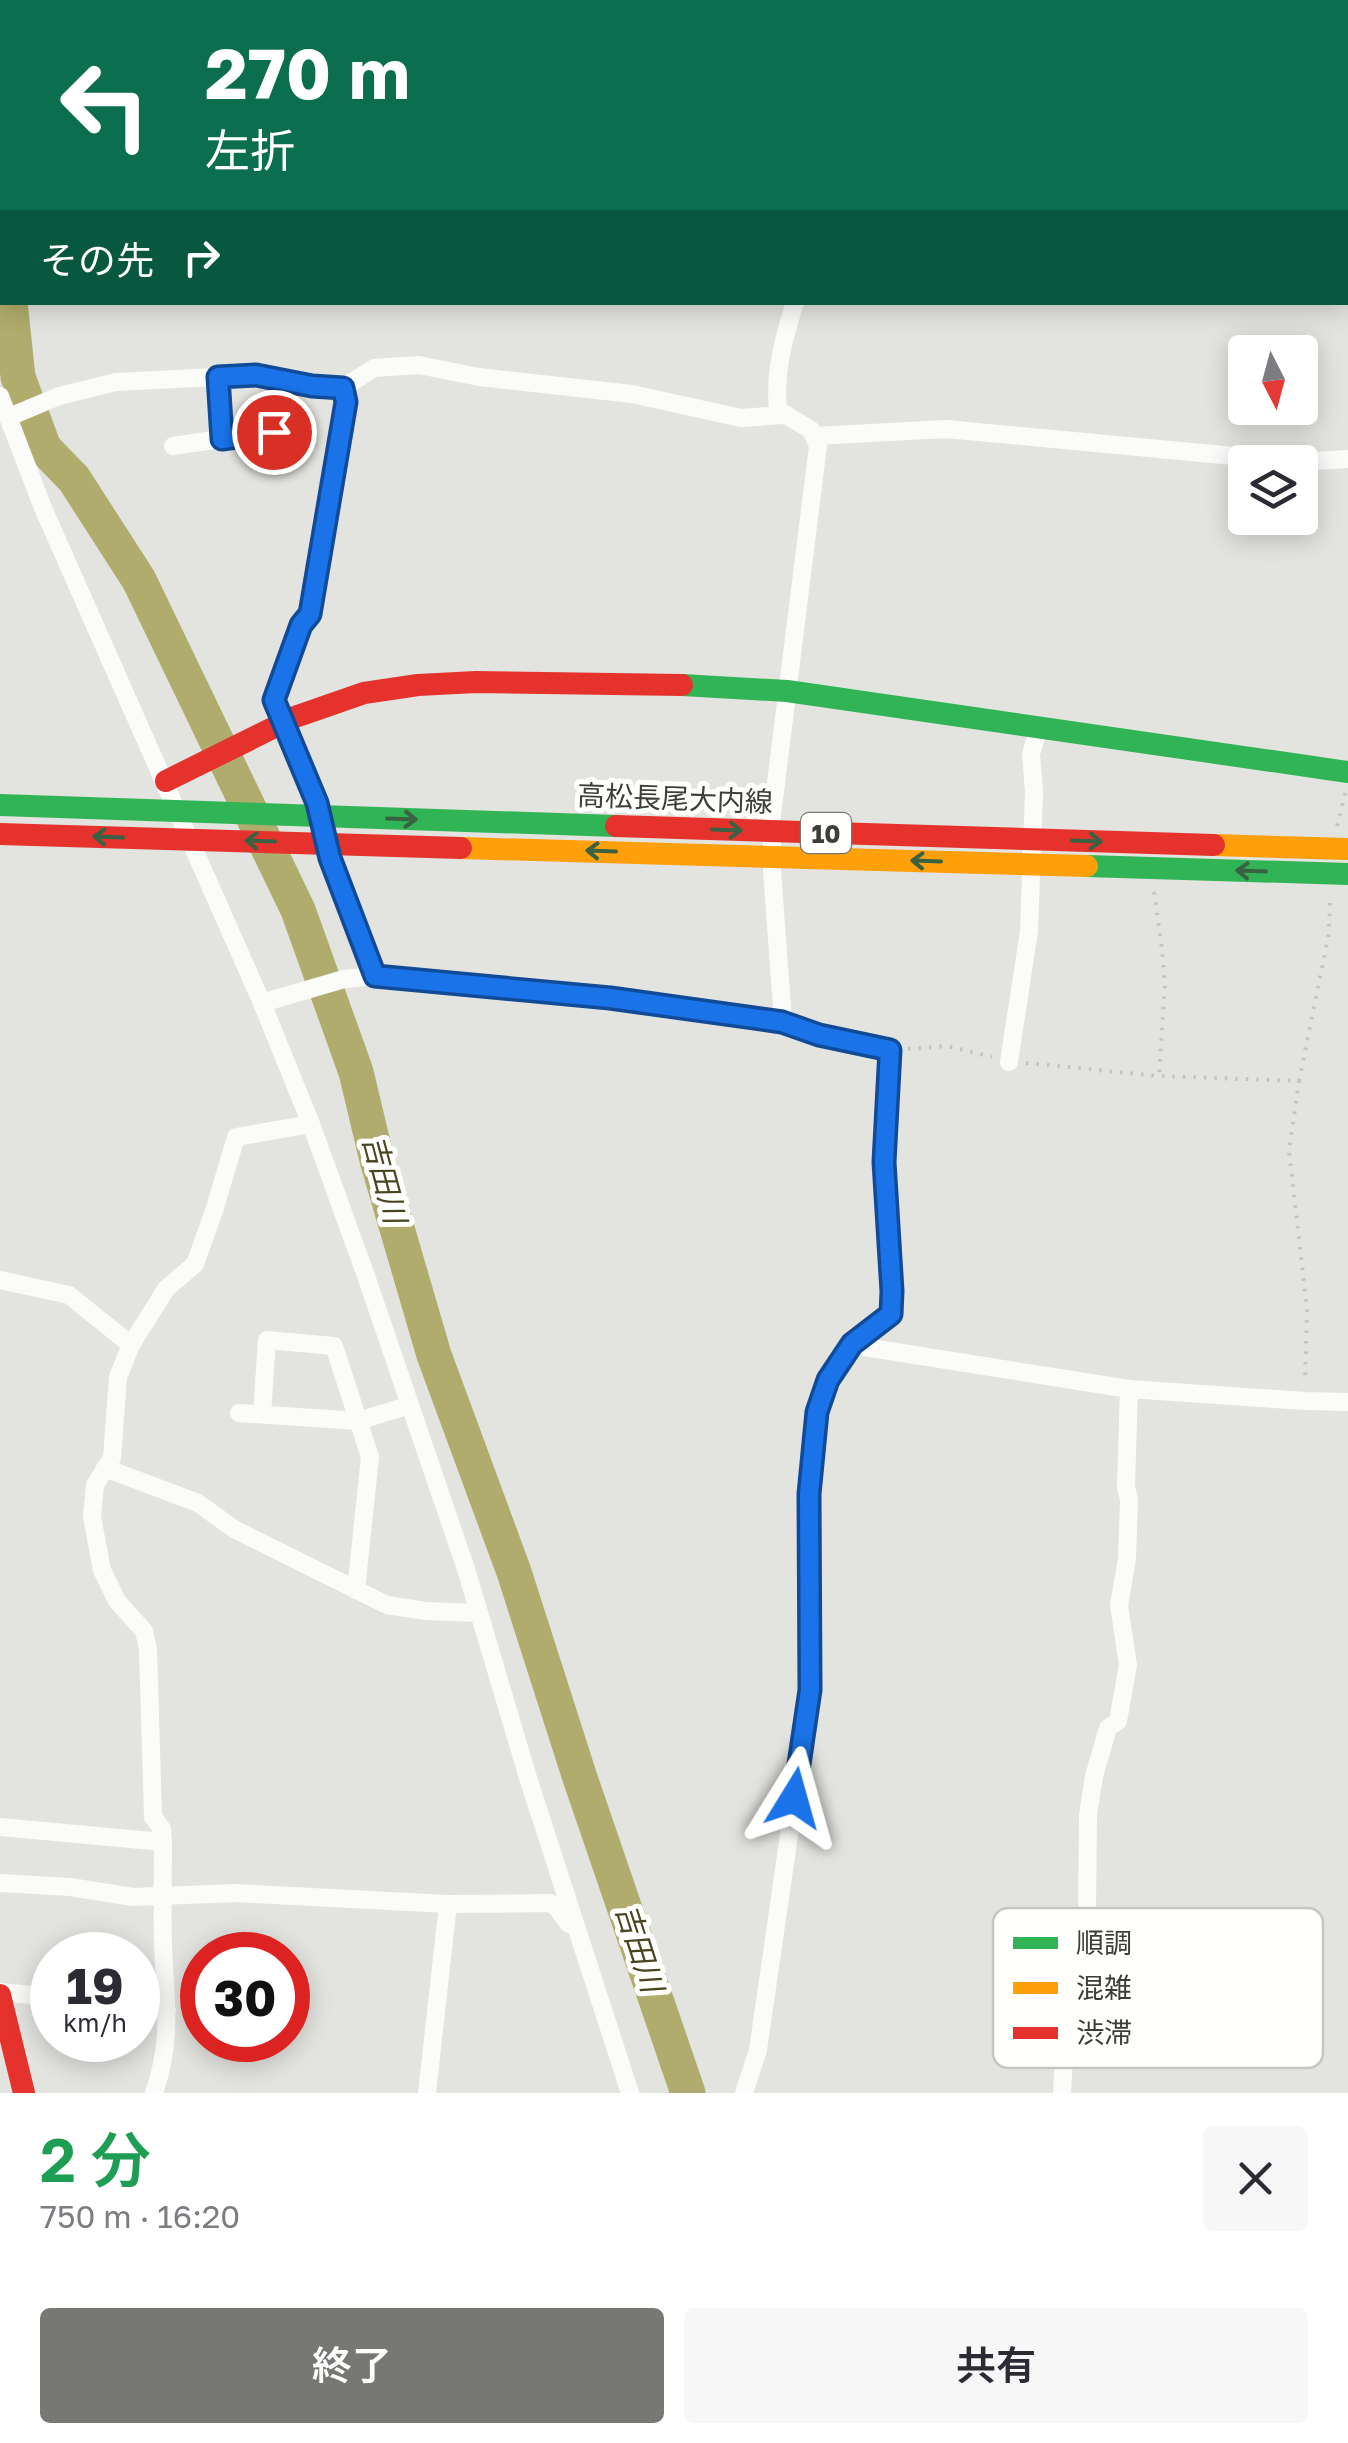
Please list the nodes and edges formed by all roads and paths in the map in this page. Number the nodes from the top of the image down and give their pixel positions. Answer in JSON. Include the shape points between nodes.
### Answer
{"nodes":[{"id":1,"x":793,"y":305,"type":"edge"},
{"id":2,"x":218,"y":377,"type":"junction"},
{"id":3,"x":343,"y":388,"type":"junction"},
{"id":4,"x":0,"y":396,"type":"edge"},
{"id":5,"x":15,"y":414,"type":"junction"},
{"id":6,"x":784,"y":415,"type":"junction"},
{"id":7,"x":274,"y":432,"type":"dead end"},
{"id":8,"x":815,"y":436,"type":"junction"},
{"id":9,"x":222,"y":439,"type":"junction"},
{"id":10,"x":172,"y":446,"type":"dead end"},
{"id":11,"x":1348,"y":459,"type":"edge"},
{"id":12,"x":787,"y":691,"type":"junction"},
{"id":13,"x":275,"y":728,"type":"junction"},
{"id":14,"x":1040,"y":728,"type":"junction"},
{"id":15,"x":1348,"y":772,"type":"edge"},
{"id":16,"x":174,"y":777,"type":"junction"},
{"id":17,"x":1348,"y":782,"type":"edge"},
{"id":18,"x":0,"y":805,"type":"edge"},
{"id":19,"x":187,"y":813,"type":"junction"},
{"id":20,"x":312,"y":817,"type":"junction"},
{"id":21,"x":772,"y":831,"type":"junction"},
{"id":22,"x":0,"y":834,"type":"edge"},
{"id":23,"x":198,"y":839,"type":"junction"},
{"id":24,"x":1032,"y":839,"type":"junction"},
{"id":25,"x":1341,"y":842,"type":"edge"},
{"id":26,"x":321,"y":843,"type":"junction"},
{"id":27,"x":772,"y":856,"type":"junction"},
{"id":28,"x":1030,"y":864,"type":"junction"},
{"id":29,"x":1339,"y":880,"type":"edge"},
{"id":30,"x":1152,"y":882,"type":"dead end"},
{"id":31,"x":375,"y":976,"type":"junction"},
{"id":32,"x":262,"y":1002,"type":"junction"},
{"id":33,"x":782,"y":1022,"type":"junction"},
{"id":34,"x":1009,"y":1062,"type":"dead end"},
{"id":35,"x":1299,"y":1082,"type":"junction"},
{"id":36,"x":311,"y":1124,"type":"junction"},
{"id":37,"x":0,"y":1280,"type":"edge"},
{"id":38,"x":852,"y":1344,"type":"junction"},
{"id":39,"x":131,"y":1345,"type":"junction"},
{"id":40,"x":1129,"y":1389,"type":"junction"},
{"id":41,"x":1305,"y":1402,"type":"junction"},
{"id":42,"x":1348,"y":1402,"type":"edge"},
{"id":43,"x":410,"y":1405,"type":"junction"},
{"id":44,"x":239,"y":1413,"type":"dead end"},
{"id":45,"x":262,"y":1414,"type":"junction"},
{"id":46,"x":358,"y":1421,"type":"junction"},
{"id":47,"x":105,"y":1468,"type":"junction"},
{"id":48,"x":356,"y":1590,"type":"junction"},
{"id":49,"x":479,"y":1613,"type":"junction"},
{"id":50,"x":0,"y":1827,"type":"edge"},
{"id":51,"x":164,"y":1842,"type":"junction"},
{"id":52,"x":0,"y":1884,"type":"edge"},
{"id":53,"x":163,"y":1897,"type":"junction"},
{"id":54,"x":448,"y":1904,"type":"junction"},
{"id":55,"x":1087,"y":1908,"type":"edge"},
{"id":56,"x":578,"y":1934,"type":"junction"},
{"id":57,"x":0,"y":1994,"type":"edge"},
{"id":58,"x":30,"y":1996,"type":"edge"},
{"id":59,"x":160,"y":2011,"type":"edge"},
{"id":60,"x":168,"y":2012,"type":"junction"},
{"id":61,"x":1064,"y":2068,"type":"edge"},
{"id":62,"x":14,"y":2077,"type":"edge"},
{"id":63,"x":154,"y":2093,"type":"edge"},
{"id":64,"x":427,"y":2093,"type":"edge"},
{"id":65,"x":630,"y":2093,"type":"edge"},
{"id":66,"x":744,"y":2093,"type":"edge"},
{"id":67,"x":1062,"y":2093,"type":"edge"}],
"edges":[{"from":1,"to":6,"type":"street","via":[[776,394]]},
{"from":2,"to":3,"type":"street","via":[[256,375]]},
{"from":2,"to":5,"type":"street","via":[[116,382]]},
{"from":2,"to":9,"type":"street"},
{"from":3,"to":6,"type":"street","via":[[374,368],[418,365],[632,394],[741,418]]},
{"from":3,"to":13,"type":"street","via":[[310,614],[274,700]]},
{"from":4,"to":5,"type":"street"},
{"from":5,"to":16,"type":"street","via":[[43,508]]},
{"from":6,"to":8,"type":"street"},
{"from":7,"to":9,"type":"street"},
{"from":8,"to":11,"type":"street","via":[[946,429],[1296,462]]},
{"from":8,"to":12,"type":"street","via":[[818,459]]},
{"from":9,"to":10,"type":"street"},
{"from":12,"to":13,"type":"main road","via":[[708,684],[408,686],[338,700]]},
{"from":12,"to":14,"type":"main road"},
{"from":12,"to":21,"type":"street"},
{"from":13,"to":16,"type":"main road"},
{"from":13,"to":20,"type":"main road","via":[[317,803]]},
{"from":14,"to":15,"type":"main road"},
{"from":14,"to":24,"type":"street","via":[[1031,754]]},
{"from":16,"to":19,"type":"street"},
{"from":17,"to":25,"type":"path"},
{"from":18,"to":19,"type":"main road","name":"高松長尾大内線","number":"10"},
{"from":19,"to":20,"type":"main road","name":"高松長尾大内線","number":"10"},
{"from":19,"to":23,"type":"street"},
{"from":20,"to":21,"type":"main road","name":"高松長尾大内線","number":"10","one_way":true},
{"from":20,"to":26,"type":"street"},
{"from":21,"to":24,"type":"main road","name":"高松長尾大内線","number":"10"},
{"from":21,"to":27,"type":"street"},
{"from":23,"to":22,"type":"main road","name":"高松長尾大内線","number":"10","one_way":true},
{"from":26,"to":23,"type":"main road","name":"高松長尾大内線","number":"10","one_way":true},
{"from":23,"to":32,"type":"street"},
{"from":24,"to":25,"type":"main road","name":"高松長尾大内線","number":"10","one_way":true},
{"from":24,"to":28,"type":"street"},
{"from":27,"to":26,"type":"main road","name":"高松長尾大内線","number":"10","one_way":true},
{"from":26,"to":31,"type":"street"},
{"from":28,"to":27,"type":"main road","name":"高松長尾大内線","number":"10","one_way":true},
{"from":27,"to":33,"type":"street"},
{"from":29,"to":28,"type":"main road","name":"高松長尾大内線","number":"10","one_way":true},
{"from":28,"to":34,"type":"street","via":[[1029,931]]},
{"from":29,"to":35,"type":"path"},
{"from":30,"to":35,"type":"path","via":[[1165,985],[1159,1076]]},
{"from":31,"to":32,"type":"street"},
{"from":31,"to":33,"type":"street"},
{"from":32,"to":36,"type":"street"},
{"from":33,"to":38,"type":"street","via":[[890,1050],[884,1162],[891,1314]]},
{"from":35,"to":41,"type":"path","via":[[1289,1151],[1307,1310]]},
{"from":36,"to":39,"type":"street","via":[[236,1137],[195,1264],[166,1289]]},
{"from":36,"to":43,"type":"street"},
{"from":37,"to":39,"type":"street","via":[[69,1296]]},
{"from":38,"to":40,"type":"street"},
{"from":38,"to":66,"type":"street","via":[[817,1412],[809,1494],[810,1690],[758,2050]]},
{"from":39,"to":47,"type":"street","via":[[118,1377],[112,1458]]},
{"from":40,"to":41,"type":"street"},
{"from":40,"to":55,"type":"street","via":[[1127,1558],[1119,1605],[1128,1666],[1118,1721],[1108,1728],[1094,1776]]},
{"from":41,"to":42,"type":"street"},
{"from":43,"to":46,"type":"street"},
{"from":43,"to":49,"type":"street"},
{"from":44,"to":45,"type":"street"},
{"from":45,"to":46,"type":"street"},
{"from":45,"to":46,"type":"street","via":[[267,1340],[334,1346]]},
{"from":46,"to":48,"type":"street","via":[[370,1457]]},
{"from":47,"to":48,"type":"street","via":[[198,1502],[234,1529]]},
{"from":47,"to":51,"type":"street","via":[[95,1485],[92,1517],[102,1570],[117,1602],[144,1630],[153,1817]]},
{"from":48,"to":49,"type":"street","via":[[386,1605]]},
{"from":49,"to":56,"type":"street"},
{"from":50,"to":51,"type":"street"},
{"from":51,"to":53,"type":"street"},
{"from":52,"to":53,"type":"street"},
{"from":53,"to":54,"type":"street","via":[[236,1893]]},
{"from":53,"to":60,"type":"street"},
{"from":54,"to":56,"type":"street","via":[[550,1903]]},
{"from":54,"to":64,"type":"street"},
{"from":56,"to":65,"type":"street"},
{"from":57,"to":58,"type":"street"},
{"from":57,"to":62,"type":"main road"},
{"from":59,"to":60,"type":"street"},
{"from":60,"to":63,"type":"street"},
{"from":61,"to":67,"type":"street"}]}
